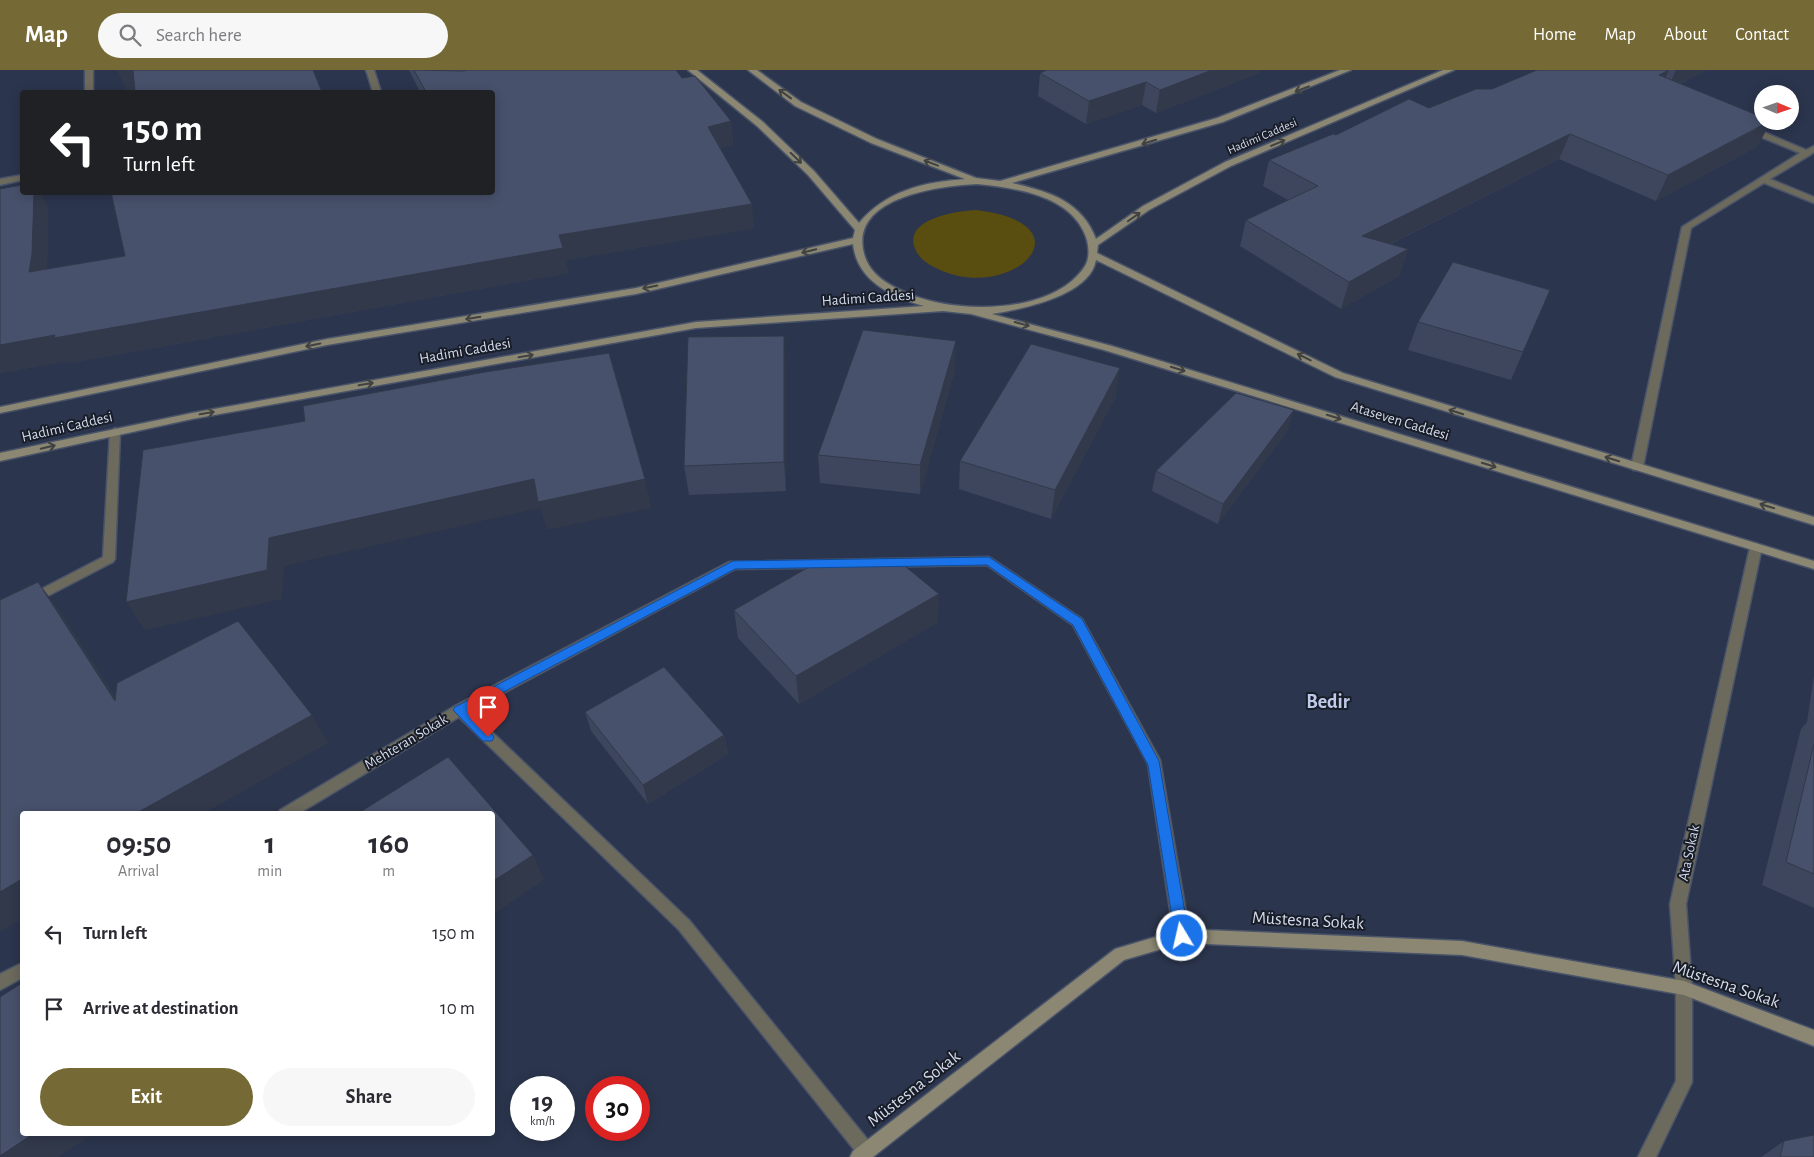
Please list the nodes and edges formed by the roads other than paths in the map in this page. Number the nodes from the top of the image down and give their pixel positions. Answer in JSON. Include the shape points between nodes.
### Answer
{"nodes":[{"id":1,"x":89,"y":70,"type":"edge"},
{"id":2,"x":370,"y":70,"type":"edge"},
{"id":3,"x":692,"y":70,"type":"edge"},
{"id":4,"x":752,"y":70,"type":"edge"},
{"id":5,"x":1347,"y":70,"type":"edge"},
{"id":6,"x":1450,"y":70,"type":"edge"},
{"id":7,"x":89,"y":90,"type":"edge"},
{"id":8,"x":376,"y":90,"type":"edge"},
{"id":9,"x":1737,"y":124,"type":"edge"},
{"id":10,"x":1810,"y":151,"type":"edge"},
{"id":11,"x":20,"y":178,"type":"edge"},
{"id":12,"x":1765,"y":180,"type":"junction"},
{"id":13,"x":977,"y":181,"type":"junction"},
{"id":14,"x":0,"y":182,"type":"edge"},
{"id":15,"x":1002,"y":183,"type":"junction"},
{"id":16,"x":1814,"y":200,"type":"edge"},
{"id":17,"x":859,"y":229,"type":"junction"},
{"id":18,"x":856,"y":240,"type":"junction"},
{"id":19,"x":1094,"y":250,"type":"junction"},
{"id":20,"x":941,"y":308,"type":"junction"},
{"id":21,"x":975,"y":312,"type":"junction"},
{"id":22,"x":0,"y":410,"type":"edge"},
{"id":23,"x":115,"y":432,"type":"junction"},
{"id":24,"x":0,"y":457,"type":"edge"},
{"id":25,"x":1637,"y":467,"type":"junction"},
{"id":26,"x":1814,"y":521,"type":"edge"},
{"id":27,"x":1756,"y":547,"type":"junction"},
{"id":28,"x":1814,"y":566,"type":"edge"},
{"id":29,"x":17,"y":607,"type":"edge"},
{"id":30,"x":460,"y":710,"type":"junction"},
{"id":31,"x":290,"y":811,"type":"edge"},
{"id":32,"x":1182,"y":936,"type":"junction"},
{"id":33,"x":20,"y":971,"type":"edge"},
{"id":34,"x":0,"y":983,"type":"edge"},
{"id":35,"x":1684,"y":988,"type":"junction"},
{"id":36,"x":1814,"y":1038,"type":"edge"},
{"id":37,"x":863,"y":1154,"type":"edge"},
{"id":38,"x":1648,"y":1157,"type":"edge"}],
"edges":[{"from":1,"to":7,"type":"street"},
{"from":2,"to":8,"type":"street"},
{"from":3,"to":17,"type":"main road","one_way":true,"via":[[760,124],[811,173]]},
{"from":13,"to":4,"type":"main road","one_way":true,"via":[[874,142],[798,104]]},
{"from":5,"to":15,"type":"main road","name":"Hadimi Caddesi","one_way":true,"via":[[1220,120]]},
{"from":19,"to":6,"type":"main road","name":"Hadimi Caddesi","one_way":true,"via":[[1146,208],[1228,164]]},
{"from":9,"to":10,"type":"street"},
{"from":10,"to":12,"type":"street"},
{"from":11,"to":14,"type":"street"},
{"from":12,"to":16,"type":"street"},
{"from":12,"to":25,"type":"street","via":[[1687,227]]},
{"from":13,"to":15,"type":"main road"},
{"from":13,"to":17,"type":"main road","via":[[920,188],[892,198],[872,212]]},
{"from":15,"to":19,"type":"main road","via":[[1037,192],[1065,205],[1085,224]]},
{"from":17,"to":18,"type":"main road"},
{"from":18,"to":20,"type":"main road","via":[[861,262],[879,283],[909,299]]},
{"from":18,"to":22,"type":"main road","name":"Hadimi Caddesi","one_way":true,"via":[[636,291],[327,342]]},
{"from":19,"to":21,"type":"main road","via":[[1085,273],[1068,289],[1042,302]]},
{"from":25,"to":19,"type":"main road","one_way":true,"via":[[1340,375]]},
{"from":20,"to":21,"type":"main road"},
{"from":23,"to":20,"type":"main road","name":"Hadimi Caddesi","one_way":true,"via":[[696,325]]},
{"from":21,"to":27,"type":"main road","name":"Ataseven Caddesi","one_way":true,"via":[[1108,348]]},
{"from":24,"to":23,"type":"main road","name":"Hadimi Caddesi","one_way":true},
{"from":23,"to":29,"type":"street","via":[[109,560]]},
{"from":26,"to":25,"type":"main road","one_way":true},
{"from":27,"to":28,"type":"main road","name":"Ataseven Caddesi"},
{"from":27,"to":35,"type":"street","name":"Ata Sokak","via":[[1678,904]]},
{"from":30,"to":31,"type":"street","name":"Mehteran Sokak"},
{"from":30,"to":32,"type":"street","name":"Mehteran Sokak","via":[[733,565],[989,561],[1078,622],[1155,764]]},
{"from":30,"to":37,"type":"street","via":[[684,925]]},
{"from":32,"to":35,"type":"main road","name":"Müstesna Sokak","via":[[1462,948]]},
{"from":32,"to":37,"type":"main road","name":"Müstesna Sokak","via":[[1120,954]]},
{"from":33,"to":34,"type":"street"},
{"from":35,"to":36,"type":"main road","name":"Müstesna Sokak"},
{"from":35,"to":38,"type":"street","name":"Ata Sokak","via":[[1684,1082]]}]}
